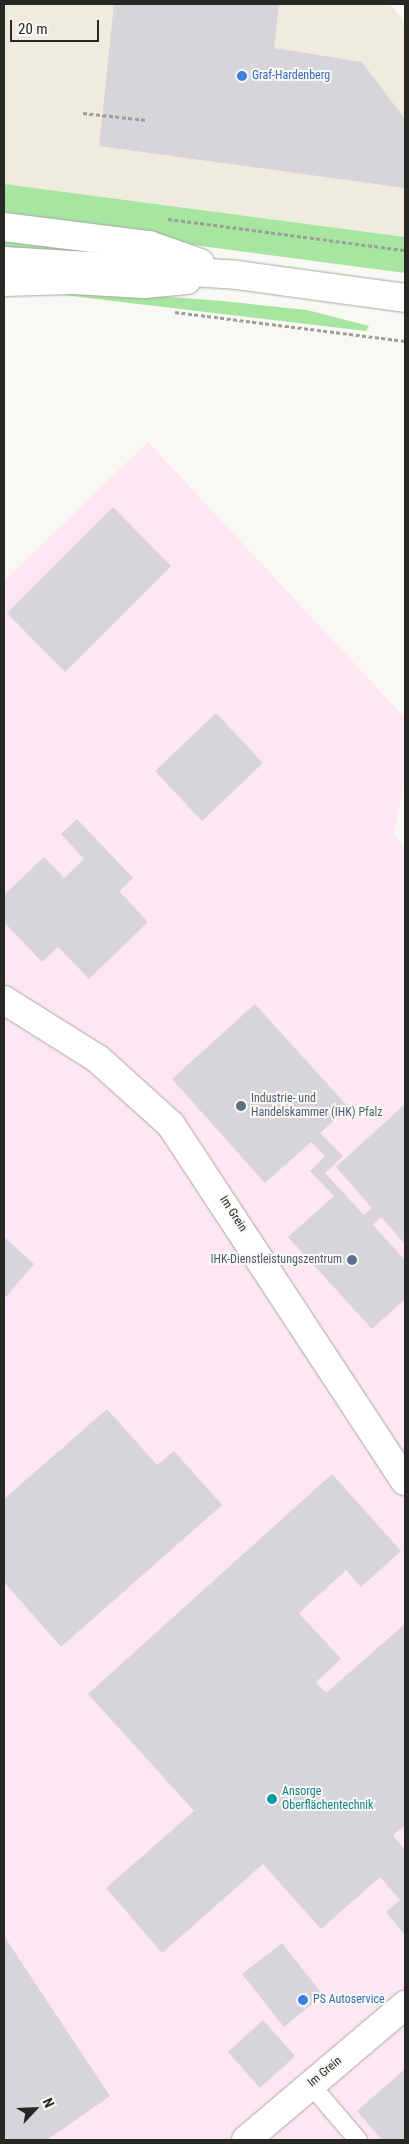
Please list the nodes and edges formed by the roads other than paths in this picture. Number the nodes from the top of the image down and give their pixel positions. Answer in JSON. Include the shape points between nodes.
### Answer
{"nodes":[{"id":1,"x":4,"y":227,"type":"edge"},
{"id":2,"x":4,"y":261,"type":"edge"},
{"id":3,"x":237,"y":275,"type":"junction"},
{"id":4,"x":4,"y":282,"type":"edge"},
{"id":5,"x":405,"y":298,"type":"edge"},
{"id":6,"x":4,"y":1000,"type":"edge"},
{"id":7,"x":405,"y":1481,"type":"edge"},
{"id":8,"x":405,"y":2005,"type":"edge"},
{"id":9,"x":311,"y":2084,"type":"junction"},
{"id":10,"x":246,"y":2140,"type":"edge"},
{"id":11,"x":358,"y":2140,"type":"edge"}],
"edges":[{"from":1,"to":3,"type":"street","via":[[149,246]]},
{"from":2,"to":3,"type":"street"},
{"from":3,"to":4,"type":"street","via":[[144,284],[74,280]]},
{"from":3,"to":5,"type":"street"},
{"from":6,"to":7,"type":"street","name":"Im Grein","via":[[98,1059],[171,1125]]},
{"from":8,"to":9,"type":"street","name":"Im Grein"},
{"from":9,"to":10,"type":"street","name":"Im Grein"},
{"from":9,"to":11,"type":"lane"}]}
